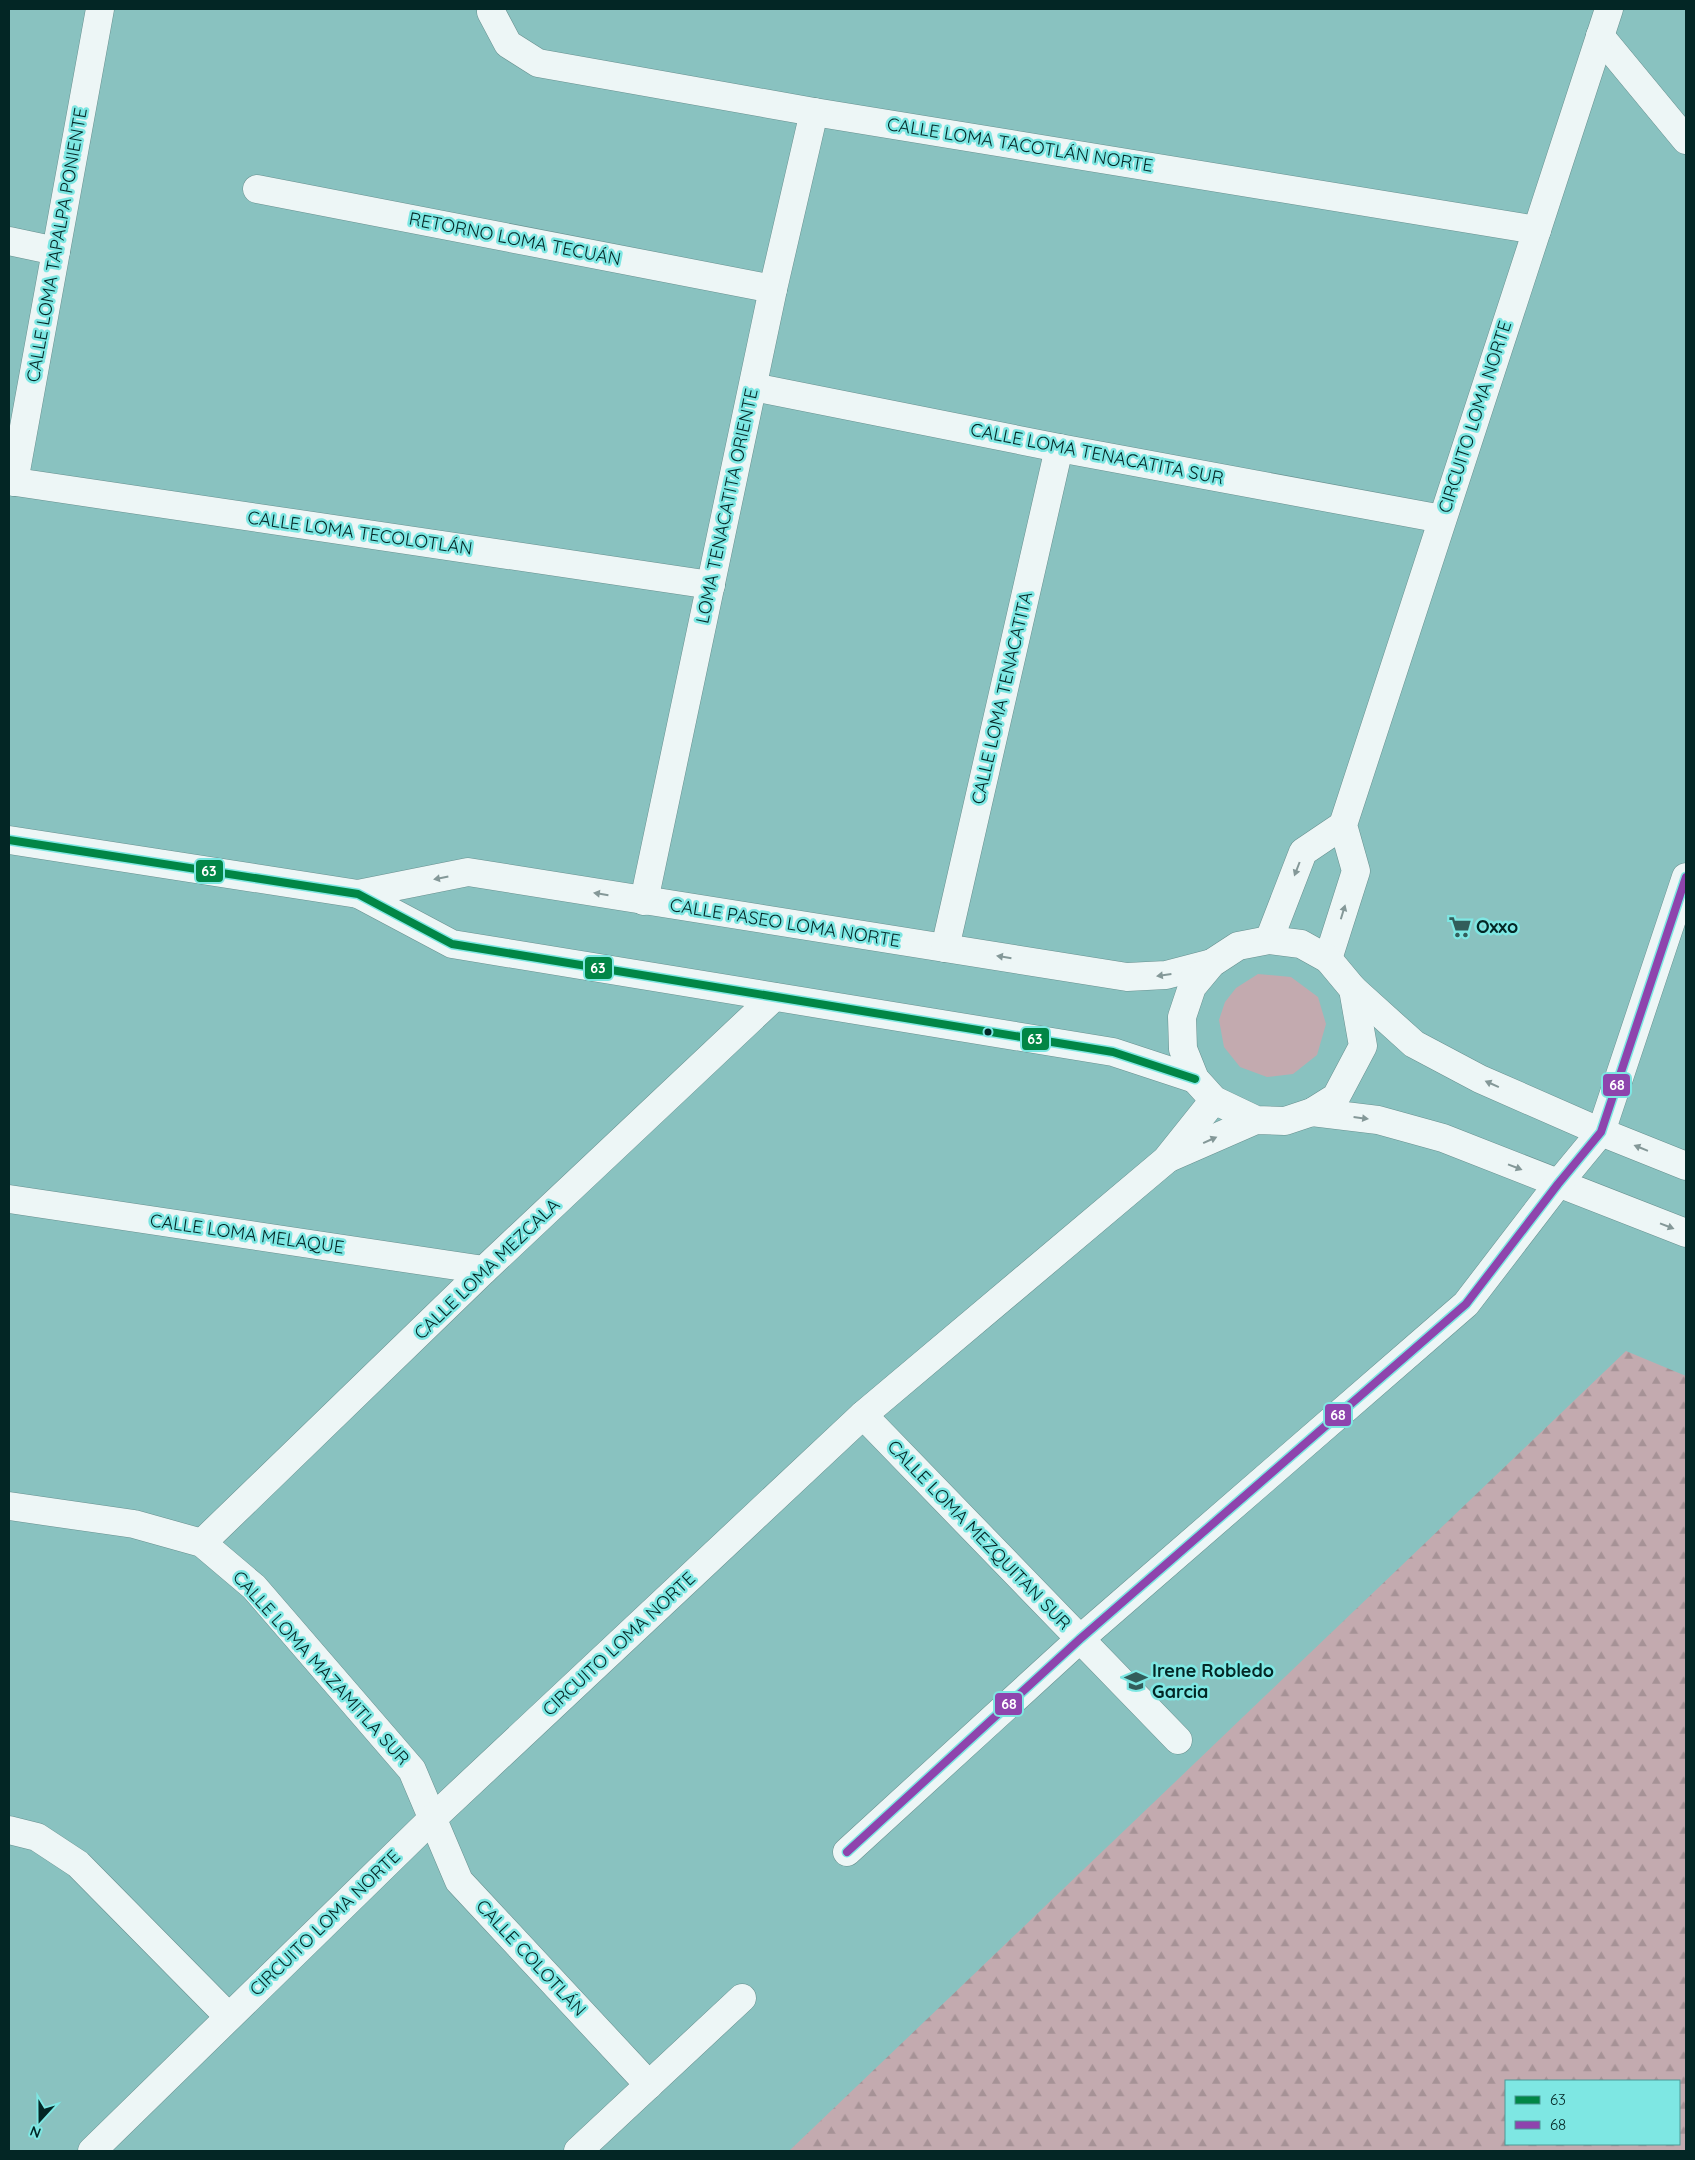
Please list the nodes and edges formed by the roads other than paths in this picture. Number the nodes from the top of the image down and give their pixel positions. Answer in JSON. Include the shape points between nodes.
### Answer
{"nodes":[{"id":1,"x":100,"y":9,"type":"edge"},
{"id":2,"x":492,"y":9,"type":"edge"},
{"id":3,"x":1609,"y":9,"type":"edge"},
{"id":4,"x":1600,"y":36,"type":"junction"},
{"id":5,"x":814,"y":112,"type":"junction"},
{"id":6,"x":1686,"y":140,"type":"edge"},
{"id":7,"x":257,"y":189,"type":"dead end"},
{"id":8,"x":1536,"y":230,"type":"junction"},
{"id":9,"x":9,"y":241,"type":"edge"},
{"id":10,"x":56,"y":251,"type":"junction"},
{"id":11,"x":773,"y":289,"type":"junction"},
{"id":12,"x":753,"y":387,"type":"junction"},
{"id":13,"x":1059,"y":448,"type":"junction"},
{"id":14,"x":11,"y":481,"type":"edge"},
{"id":15,"x":1442,"y":519,"type":"junction"},
{"id":16,"x":711,"y":585,"type":"junction"},
{"id":17,"x":1343,"y":824,"type":"junction"},
{"id":18,"x":9,"y":840,"type":"edge"},
{"id":19,"x":1686,"y":877,"type":"edge"},
{"id":20,"x":358,"y":894,"type":"junction"},
{"id":21,"x":644,"y":901,"type":"junction"},
{"id":22,"x":1269,"y":940,"type":"junction"},
{"id":23,"x":945,"y":948,"type":"junction"},
{"id":24,"x":1328,"y":958,"type":"junction"},
{"id":25,"x":1212,"y":962,"type":"junction"},
{"id":26,"x":1353,"y":989,"type":"junction"},
{"id":27,"x":774,"y":997,"type":"junction"},
{"id":28,"x":1195,"y":1079,"type":"junction"},
{"id":29,"x":1214,"y":1100,"type":"junction"},
{"id":30,"x":1312,"y":1112,"type":"junction"},
{"id":31,"x":1256,"y":1120,"type":"junction"},
{"id":32,"x":1601,"y":1132,"type":"junction"},
{"id":33,"x":1166,"y":1160,"type":"junction"},
{"id":34,"x":1686,"y":1166,"type":"edge"},
{"id":35,"x":1558,"y":1184,"type":"junction"},
{"id":36,"x":9,"y":1199,"type":"edge"},
{"id":37,"x":1686,"y":1233,"type":"edge"},
{"id":38,"x":484,"y":1270,"type":"junction"},
{"id":39,"x":863,"y":1415,"type":"junction"},
{"id":40,"x":9,"y":1506,"type":"edge"},
{"id":41,"x":202,"y":1543,"type":"junction"},
{"id":42,"x":1080,"y":1639,"type":"junction"},
{"id":43,"x":1178,"y":1740,"type":"dead end"},
{"id":44,"x":432,"y":1819,"type":"junction"},
{"id":45,"x":9,"y":1830,"type":"edge"},
{"id":46,"x":847,"y":1852,"type":"dead end"},
{"id":47,"x":742,"y":1998,"type":"dead end"},
{"id":48,"x":228,"y":2016,"type":"junction"},
{"id":49,"x":648,"y":2085,"type":"junction"},
{"id":50,"x":92,"y":2151,"type":"edge"},
{"id":51,"x":578,"y":2151,"type":"edge"}],
"edges":[{"from":1,"to":10,"type":"street","name":"CALLE LOMA TAPALPA PONIENTE"},
{"from":2,"to":5,"type":"street","name":"CALLE LOMA TACOTLÁN NORTE","via":[[508,44],[538,63]]},
{"from":3,"to":4,"type":"street","name":"CIRCUITO LOMA NORTE"},
{"from":4,"to":6,"type":"street"},
{"from":4,"to":8,"type":"street","name":"CIRCUITO LOMA NORTE"},
{"from":5,"to":8,"type":"street","name":"CALLE LOMA TACOTLÁN NORTE"},
{"from":5,"to":11,"type":"street","name":"LOMA TENACATITA ORIENTE"},
{"from":7,"to":11,"type":"street","name":"RETORNO LOMA TECUÁN"},
{"from":8,"to":15,"type":"street","name":"CIRCUITO LOMA NORTE"},
{"from":9,"to":10,"type":"street"},
{"from":10,"to":14,"type":"street","name":"CALLE LOMA TAPALPA PONIENTE"},
{"from":11,"to":12,"type":"street","name":"LOMA TENACATITA ORIENTE"},
{"from":12,"to":13,"type":"street","name":"CALLE LOMA TENACATITA SUR"},
{"from":12,"to":16,"type":"street","name":"LOMA TENACATITA ORIENTE"},
{"from":13,"to":15,"type":"street","name":"CALLE LOMA TENACATITA SUR"},
{"from":13,"to":23,"type":"street","name":"CALLE LOMA TENACATITA"},
{"from":14,"to":16,"type":"street","name":"CALLE LOMA TECOLOTLÁN"},
{"from":15,"to":17,"type":"street","name":"CIRCUITO LOMA NORTE"},
{"from":16,"to":21,"type":"street","name":"LOMA TENACATITA ORIENTE"},
{"from":17,"to":22,"type":"street","one_way":true,"via":[[1303,852]]},
{"from":24,"to":17,"type":"street","one_way":true,"via":[[1356,871]]},
{"from":18,"to":20,"type":"street","name":"CALLE PASEO LOMA NORTE"},
{"from":19,"to":32,"type":"street"},
{"from":21,"to":20,"type":"street","name":"CALLE PASEO LOMA NORTE","one_way":true,"via":[[468,872]]},
{"from":20,"to":27,"type":"street","name":"CALLE PASEO LOMA NORTE","via":[[452,944]]},
{"from":21,"to":23,"type":"street","name":"CALLE PASEO LOMA NORTE"},
{"from":22,"to":24,"type":"street","via":[[1300,944]]},
{"from":22,"to":25,"type":"street","via":[[1238,946]]},
{"from":25,"to":23,"type":"street","name":"CALLE PASEO LOMA NORTE","one_way":true,"via":[[1166,975],[1127,977]]},
{"from":24,"to":26,"type":"street"},
{"from":25,"to":28,"type":"street","via":[[1192,987],[1182,1017],[1183,1049]]},
{"from":26,"to":30,"type":"street","via":[[1362,1046],[1336,1097]]},
{"from":32,"to":26,"type":"street","one_way":true,"via":[[1480,1079],[1414,1044]]},
{"from":27,"to":28,"type":"street","name":"CALLE PASEO LOMA NORTE","via":[[1113,1052]]},
{"from":27,"to":38,"type":"street","name":"CALLE LOMA MEZCALA"},
{"from":28,"to":29,"type":"street"},
{"from":29,"to":31,"type":"street"},
{"from":29,"to":33,"type":"street","name":"CIRCUITO LOMA NORTE"},
{"from":30,"to":31,"type":"street","via":[[1285,1121]]},
{"from":30,"to":35,"type":"street","one_way":true,"via":[[1378,1120],[1443,1138]]},
{"from":33,"to":31,"type":"street","name":"CIRCUITO LOMA NORTE","one_way":true},
{"from":34,"to":32,"type":"street","one_way":true},
{"from":32,"to":35,"type":"street"},
{"from":33,"to":39,"type":"street","name":"CIRCUITO LOMA NORTE"},
{"from":35,"to":37,"type":"street","one_way":true},
{"from":35,"to":42,"type":"street","via":[[1466,1304]]},
{"from":36,"to":38,"type":"street","name":"CALLE LOMA MELAQUE"},
{"from":38,"to":41,"type":"street","name":"CALLE LOMA MEZCALA"},
{"from":39,"to":42,"type":"street","name":"CALLE LOMA MEZQUITAN SUR"},
{"from":39,"to":44,"type":"street","name":"CIRCUITO LOMA NORTE"},
{"from":40,"to":41,"type":"street","name":"CALLE LOMA MAZAMITLA SUR","via":[[134,1524]]},
{"from":41,"to":44,"type":"street","name":"CALLE LOMA MAZAMITLA SUR","via":[[254,1587],[412,1770]]},
{"from":42,"to":43,"type":"street","name":"CALLE LOMA MEZQUITAN SUR"},
{"from":42,"to":46,"type":"street"},
{"from":44,"to":48,"type":"street","name":"CIRCUITO LOMA NORTE"},
{"from":44,"to":49,"type":"street","name":"CALLE COLOTLÁN","via":[[459,1882]]},
{"from":45,"to":48,"type":"street","via":[[37,1837],[78,1864]]},
{"from":47,"to":49,"type":"street"},
{"from":48,"to":50,"type":"street","name":"CIRCUITO LOMA NORTE"},
{"from":49,"to":51,"type":"street"}]}
